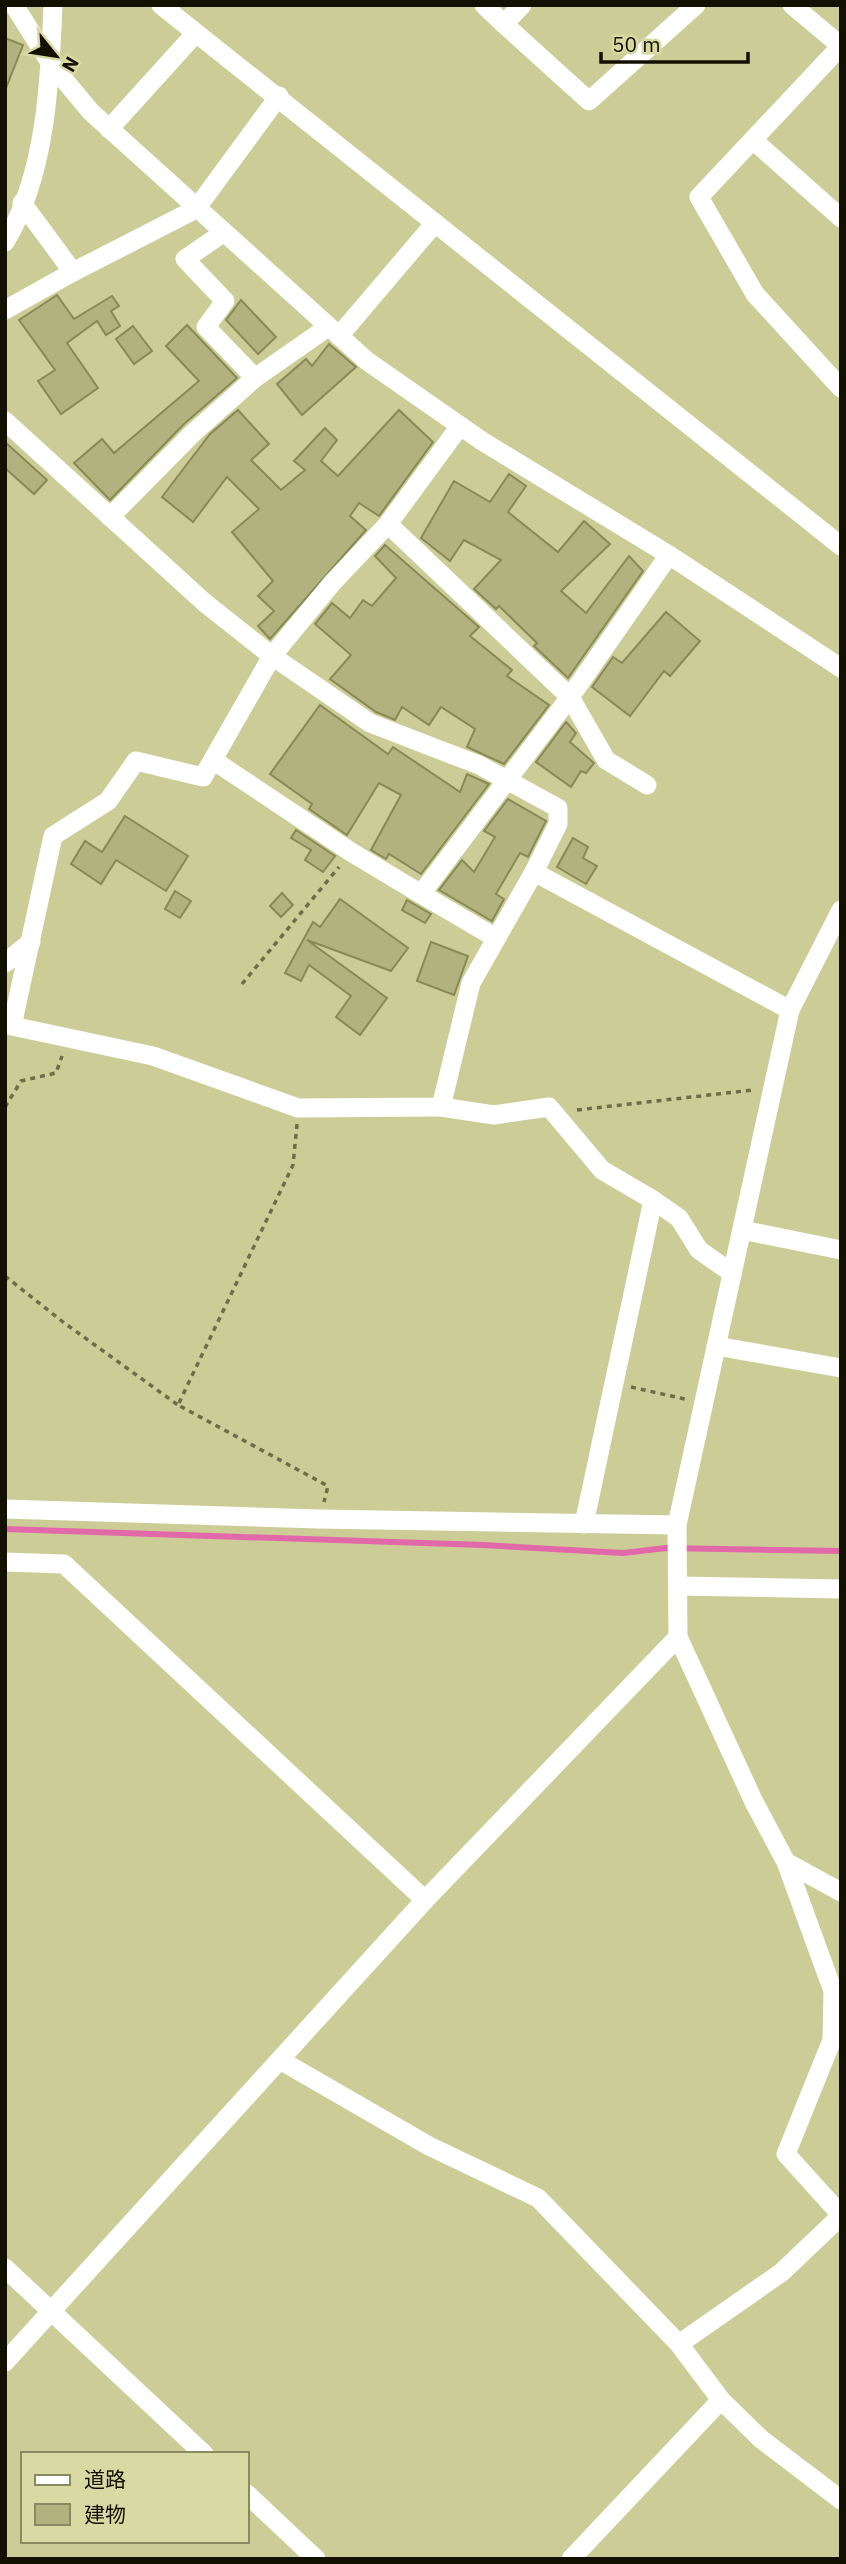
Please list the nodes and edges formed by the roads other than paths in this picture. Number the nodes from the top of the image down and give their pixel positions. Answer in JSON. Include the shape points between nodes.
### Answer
{"nodes":[{"id":1,"x":14,"y":5,"type":"edge"},
{"id":2,"x":53,"y":5,"type":"edge"},
{"id":3,"x":161,"y":5,"type":"edge"},
{"id":4,"x":484,"y":5,"type":"edge"},
{"id":5,"x":522,"y":5,"type":"edge"},
{"id":6,"x":696,"y":5,"type":"edge"},
{"id":7,"x":792,"y":5,"type":"edge"},
{"id":8,"x":504,"y":24,"type":"junction"},
{"id":9,"x":195,"y":34,"type":"junction"},
{"id":10,"x":51,"y":64,"type":"junction"},
{"id":11,"x":279,"y":96,"type":"junction"},
{"id":12,"x":109,"y":129,"type":"junction"},
{"id":13,"x":753,"y":140,"type":"junction"},
{"id":14,"x":22,"y":202,"type":"junction"},
{"id":15,"x":196,"y":209,"type":"junction"},
{"id":16,"x":841,"y":218,"type":"edge"},
{"id":17,"x":435,"y":223,"type":"junction"},
{"id":18,"x":223,"y":233,"type":"junction"},
{"id":19,"x":5,"y":242,"type":"edge"},
{"id":20,"x":73,"y":272,"type":"junction"},
{"id":21,"x":5,"y":310,"type":"edge"},
{"id":22,"x":333,"y":332,"type":"junction"},
{"id":23,"x":255,"y":378,"type":"junction"},
{"id":24,"x":841,"y":388,"type":"edge"},
{"id":25,"x":5,"y":421,"type":"edge"},
{"id":26,"x":460,"y":426,"type":"junction"},
{"id":27,"x":110,"y":517,"type":"junction"},
{"id":28,"x":388,"y":524,"type":"junction"},
{"id":29,"x":841,"y":545,"type":"edge"},
{"id":30,"x":669,"y":555,"type":"junction"},
{"id":31,"x":272,"y":656,"type":"junction"},
{"id":32,"x":841,"y":668,"type":"edge"},
{"id":33,"x":570,"y":697,"type":"junction"},
{"id":34,"x":213,"y":760,"type":"junction"},
{"id":35,"x":507,"y":780,"type":"junction"},
{"id":36,"x":647,"y":785,"type":"dead end"},
{"id":37,"x":534,"y":872,"type":"junction"},
{"id":38,"x":421,"y":894,"type":"junction"},
{"id":39,"x":839,"y":918,"type":"edge"},
{"id":40,"x":496,"y":938,"type":"junction"},
{"id":41,"x":31,"y":942,"type":"junction"},
{"id":42,"x":5,"y":963,"type":"edge"},
{"id":43,"x":790,"y":1010,"type":"junction"},
{"id":44,"x":441,"y":1107,"type":"junction"},
{"id":45,"x":653,"y":1200,"type":"junction"},
{"id":46,"x":742,"y":1230,"type":"junction"},
{"id":47,"x":841,"y":1250,"type":"edge"},
{"id":48,"x":732,"y":1273,"type":"junction"},
{"id":49,"x":716,"y":1346,"type":"junction"},
{"id":50,"x":841,"y":1368,"type":"edge"},
{"id":51,"x":5,"y":1509,"type":"edge"},
{"id":52,"x":584,"y":1524,"type":"junction"},
{"id":53,"x":677,"y":1525,"type":"junction"},
{"id":54,"x":5,"y":1562,"type":"edge"},
{"id":55,"x":679,"y":1586,"type":"junction"},
{"id":56,"x":841,"y":1589,"type":"edge"},
{"id":57,"x":678,"y":1637,"type":"junction"},
{"id":58,"x":786,"y":1863,"type":"junction"},
{"id":59,"x":841,"y":1892,"type":"edge"},
{"id":60,"x":425,"y":1900,"type":"junction"},
{"id":61,"x":280,"y":2060,"type":"junction"},
{"id":62,"x":841,"y":2216,"type":"edge"},
{"id":63,"x":5,"y":2268,"type":"edge"},
{"id":64,"x":52,"y":2311,"type":"junction"},
{"id":65,"x":678,"y":2344,"type":"junction"},
{"id":66,"x":5,"y":2362,"type":"edge"},
{"id":67,"x":721,"y":2400,"type":"junction"},
{"id":68,"x":202,"y":2452,"type":"edge"},
{"id":69,"x":248,"y":2495,"type":"edge"},
{"id":70,"x":841,"y":2500,"type":"edge"},
{"id":71,"x":316,"y":2559,"type":"edge"},
{"id":72,"x":571,"y":2559,"type":"edge"}],
"edges":[{"from":1,"to":10,"type":"street"},
{"from":2,"to":10,"type":"street"},
{"from":3,"to":9,"type":"street"},
{"from":4,"to":8,"type":"street"},
{"from":5,"to":8,"type":"street"},
{"from":6,"to":8,"type":"street","via":[[589,101]]},
{"from":7,"to":13,"type":"street","via":[[841,46]]},
{"from":9,"to":11,"type":"street"},
{"from":9,"to":12,"type":"street"},
{"from":10,"to":12,"type":"street"},
{"from":10,"to":14,"type":"street","via":[[44,135]]},
{"from":11,"to":15,"type":"street"},
{"from":11,"to":17,"type":"street"},
{"from":12,"to":15,"type":"street"},
{"from":13,"to":16,"type":"street"},
{"from":13,"to":24,"type":"street","via":[[699,197],[755,294]]},
{"from":14,"to":19,"type":"street"},
{"from":14,"to":20,"type":"street"},
{"from":15,"to":18,"type":"street"},
{"from":15,"to":20,"type":"street"},
{"from":17,"to":22,"type":"street"},
{"from":17,"to":29,"type":"street"},
{"from":18,"to":22,"type":"street"},
{"from":18,"to":23,"type":"street","via":[[185,259],[225,302],[206,327]]},
{"from":20,"to":21,"type":"street"},
{"from":22,"to":23,"type":"street"},
{"from":22,"to":26,"type":"street"},
{"from":23,"to":27,"type":"street"},
{"from":25,"to":27,"type":"street"},
{"from":26,"to":28,"type":"street"},
{"from":26,"to":30,"type":"street"},
{"from":27,"to":31,"type":"street"},
{"from":28,"to":31,"type":"street"},
{"from":28,"to":33,"type":"street"},
{"from":30,"to":32,"type":"street"},
{"from":30,"to":33,"type":"street"},
{"from":31,"to":34,"type":"street"},
{"from":31,"to":35,"type":"street","via":[[370,723]]},
{"from":33,"to":35,"type":"street"},
{"from":33,"to":36,"type":"street","via":[[606,760]]},
{"from":34,"to":38,"type":"street"},
{"from":34,"to":41,"type":"street","via":[[203,777],[136,761],[108,801],[54,835]]},
{"from":35,"to":37,"type":"street","via":[[558,808],[558,824]]},
{"from":35,"to":38,"type":"street"},
{"from":37,"to":40,"type":"street"},
{"from":37,"to":43,"type":"street"},
{"from":38,"to":40,"type":"street"},
{"from":39,"to":43,"type":"street"},
{"from":40,"to":44,"type":"street","via":[[471,983]]},
{"from":41,"to":42,"type":"street"},
{"from":41,"to":44,"type":"street","via":[[12,1026],[153,1056],[298,1108]]},
{"from":43,"to":46,"type":"street"},
{"from":44,"to":45,"type":"street","via":[[494,1115],[549,1107],[602,1170]]},
{"from":45,"to":48,"type":"street","via":[[679,1218],[699,1250]]},
{"from":45,"to":52,"type":"street"},
{"from":46,"to":47,"type":"street"},
{"from":46,"to":48,"type":"street"},
{"from":48,"to":49,"type":"street"},
{"from":49,"to":50,"type":"street"},
{"from":49,"to":53,"type":"street"},
{"from":51,"to":52,"type":"street"},
{"from":52,"to":53,"type":"street"},
{"from":53,"to":55,"type":"street"},
{"from":54,"to":60,"type":"street","via":[[64,1564]]},
{"from":55,"to":56,"type":"street"},
{"from":55,"to":57,"type":"street"},
{"from":57,"to":58,"type":"street"},
{"from":57,"to":60,"type":"street"},
{"from":58,"to":59,"type":"street"},
{"from":58,"to":62,"type":"street","via":[[833,1991],[832,2040],[786,2154]]},
{"from":60,"to":61,"type":"street"},
{"from":61,"to":64,"type":"street"},
{"from":61,"to":65,"type":"street","via":[[429,2146],[538,2198]]},
{"from":62,"to":65,"type":"street","via":[[782,2272]]},
{"from":63,"to":64,"type":"street"},
{"from":64,"to":66,"type":"street"},
{"from":64,"to":68,"type":"street"},
{"from":65,"to":67,"type":"street"},
{"from":67,"to":70,"type":"street","via":[[761,2439]]},
{"from":67,"to":72,"type":"street"},
{"from":69,"to":71,"type":"street"}]}
